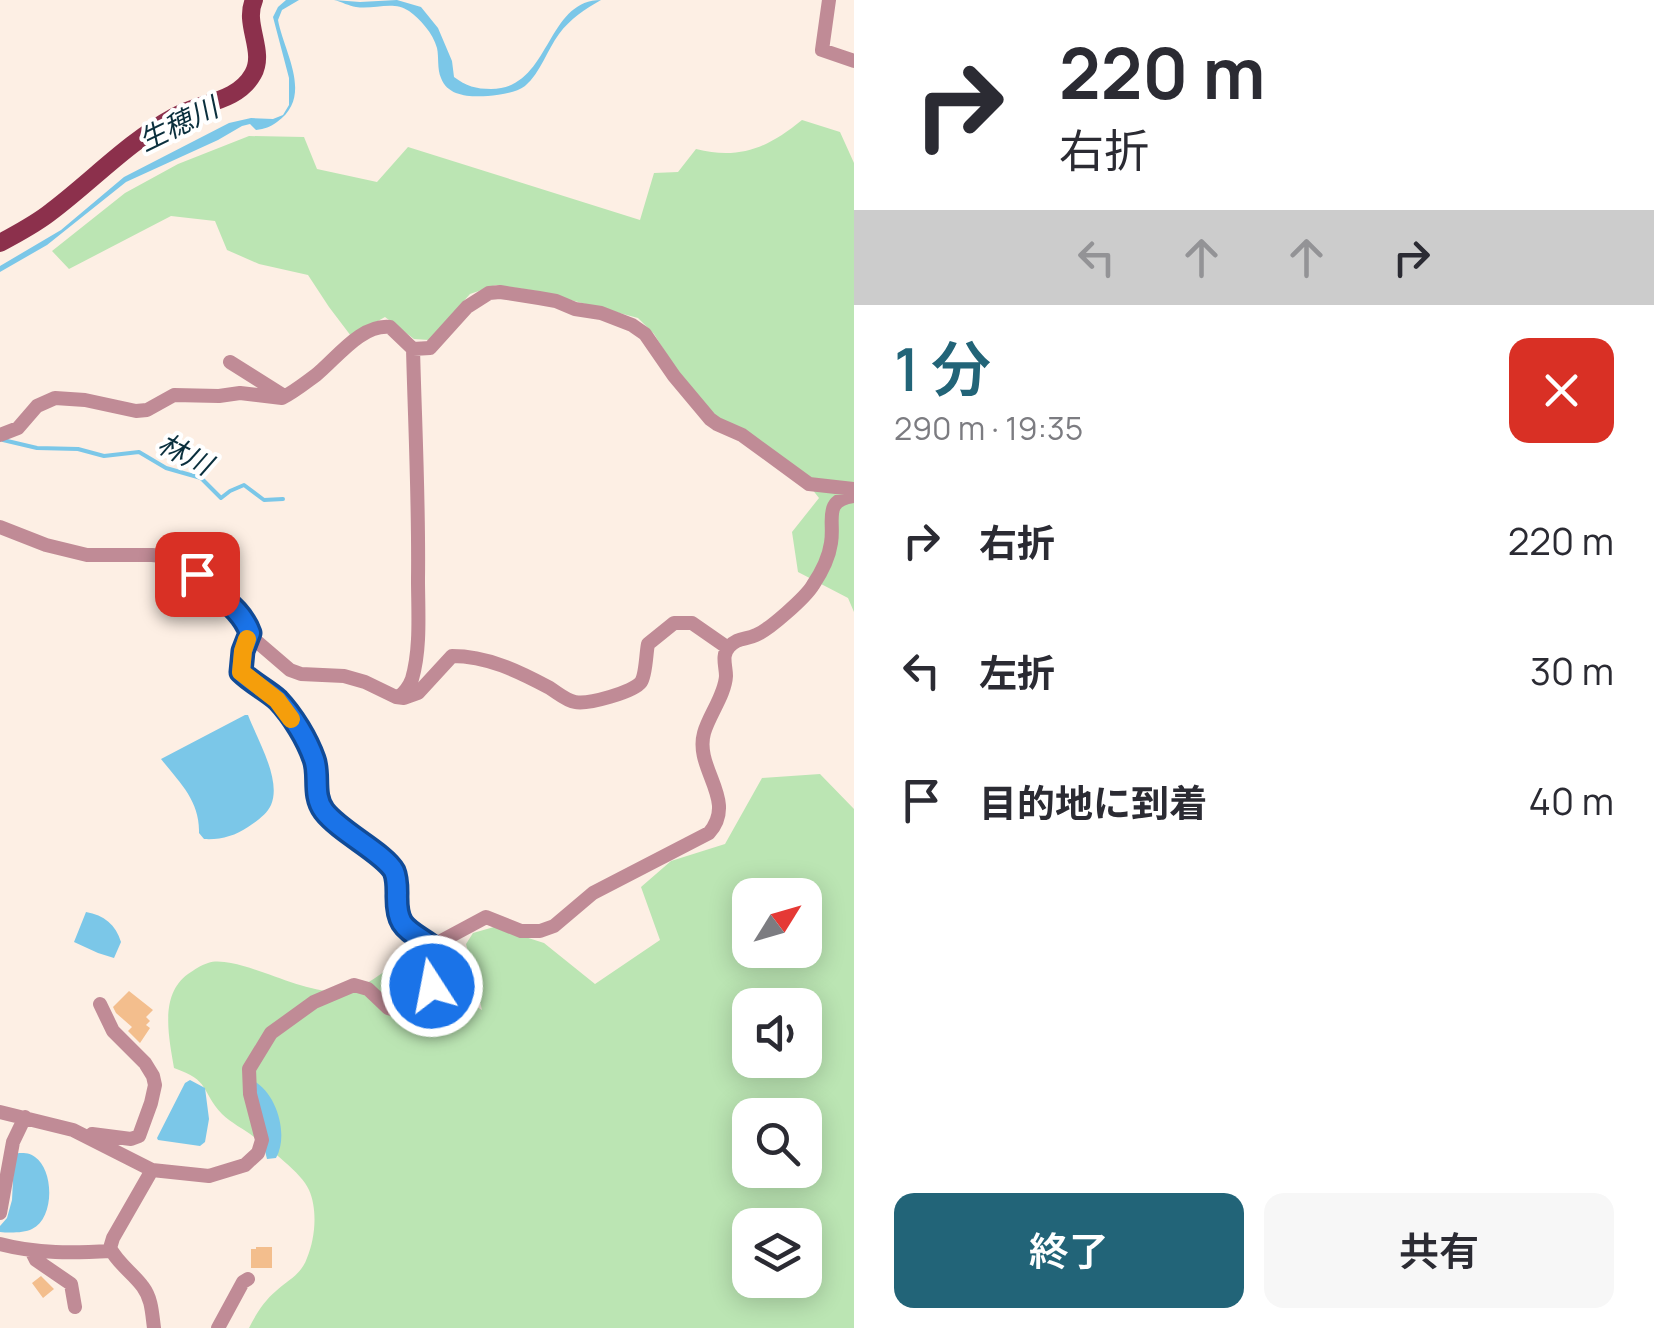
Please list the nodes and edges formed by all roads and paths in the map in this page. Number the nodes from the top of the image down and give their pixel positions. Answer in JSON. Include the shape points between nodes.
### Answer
{"nodes":[{"id":1,"x":254,"y":0,"type":"edge"},
{"id":2,"x":829,"y":0,"type":"edge"},
{"id":3,"x":854,"y":61,"type":"edge"},
{"id":4,"x":0,"y":243,"type":"edge"},
{"id":5,"x":412,"y":349,"type":"junction"},
{"id":6,"x":230,"y":362,"type":"dead end"},
{"id":7,"x":286,"y":397,"type":"junction"},
{"id":8,"x":0,"y":435,"type":"edge"},
{"id":9,"x":854,"y":492,"type":"edge"},
{"id":10,"x":0,"y":527,"type":"edge"},
{"id":11,"x":250,"y":633,"type":"junction"},
{"id":12,"x":728,"y":648,"type":"junction"},
{"id":13,"x":398,"y":697,"type":"junction"},
{"id":14,"x":432,"y":946,"type":"junction"},
{"id":15,"x":100,"y":1004,"type":"dead end"},
{"id":16,"x":0,"y":1112,"type":"edge"},
{"id":17,"x":25,"y":1118,"type":"junction"},
{"id":18,"x":81,"y":1134,"type":"junction"},
{"id":19,"x":152,"y":1170,"type":"junction"},
{"id":20,"x":0,"y":1213,"type":"edge"},
{"id":21,"x":0,"y":1244,"type":"edge"},
{"id":22,"x":32,"y":1250,"type":"junction"},
{"id":23,"x":112,"y":1252,"type":"junction"},
{"id":24,"x":248,"y":1279,"type":"dead end"},
{"id":25,"x":75,"y":1307,"type":"dead end"},
{"id":26,"x":154,"y":1328,"type":"edge"},
{"id":27,"x":218,"y":1328,"type":"edge"}],
"edges":[{"from":1,"to":4,"type":"main road","via":[[256,71],[245,86],[168,120],[32,226]]},
{"from":2,"to":3,"type":"street","via":[[822,50]]},
{"from":5,"to":7,"type":"street","via":[[390,327],[378,327]]},
{"from":5,"to":9,"type":"street","via":[[430,348],[467,307],[500,292],[602,313],[645,334],[717,424],[809,484]]},
{"from":5,"to":13,"type":"street","via":[[418,604],[412,679]]},
{"from":6,"to":7,"type":"street"},
{"from":7,"to":8,"type":"street","via":[[174,394],[136,411],[55,398]]},
{"from":9,"to":12,"type":"street","via":[[830,516],[830,547],[808,594],[758,635]]},
{"from":10,"to":11,"type":"street","via":[[87,555],[172,557],[238,612]]},
{"from":11,"to":13,"type":"street","via":[[290,670],[356,678]]},
{"from":11,"to":14,"type":"street","via":[[241,672],[277,700],[302,734],[316,764],[323,810],[394,870],[399,921]]},
{"from":12,"to":13,"type":"street","via":[[692,624],[674,623],[648,644],[641,682],[584,703],[497,664],[456,656],[418,693]]},
{"from":12,"to":14,"type":"street","via":[[725,681],[702,739],[720,804],[709,834],[593,893],[554,926],[521,932],[486,918]]},
{"from":14,"to":19,"type":"street","via":[[432,986],[410,1010],[393,1010],[354,985],[314,1002],[271,1033],[249,1068],[262,1140],[246,1164],[210,1176]]},
{"from":15,"to":18,"type":"street","via":[[116,1035],[145,1063],[155,1088],[136,1138]]},
{"from":16,"to":17,"type":"street"},
{"from":17,"to":18,"type":"street"},
{"from":17,"to":20,"type":"street","via":[[13,1142]]},
{"from":18,"to":19,"type":"street"},
{"from":19,"to":23,"type":"street","via":[[113,1238]]},
{"from":21,"to":22,"type":"street"},
{"from":22,"to":23,"type":"street"},
{"from":22,"to":25,"type":"street","via":[[70,1284]]},
{"from":23,"to":26,"type":"street","via":[[147,1294]]},
{"from":24,"to":27,"type":"street"}]}
